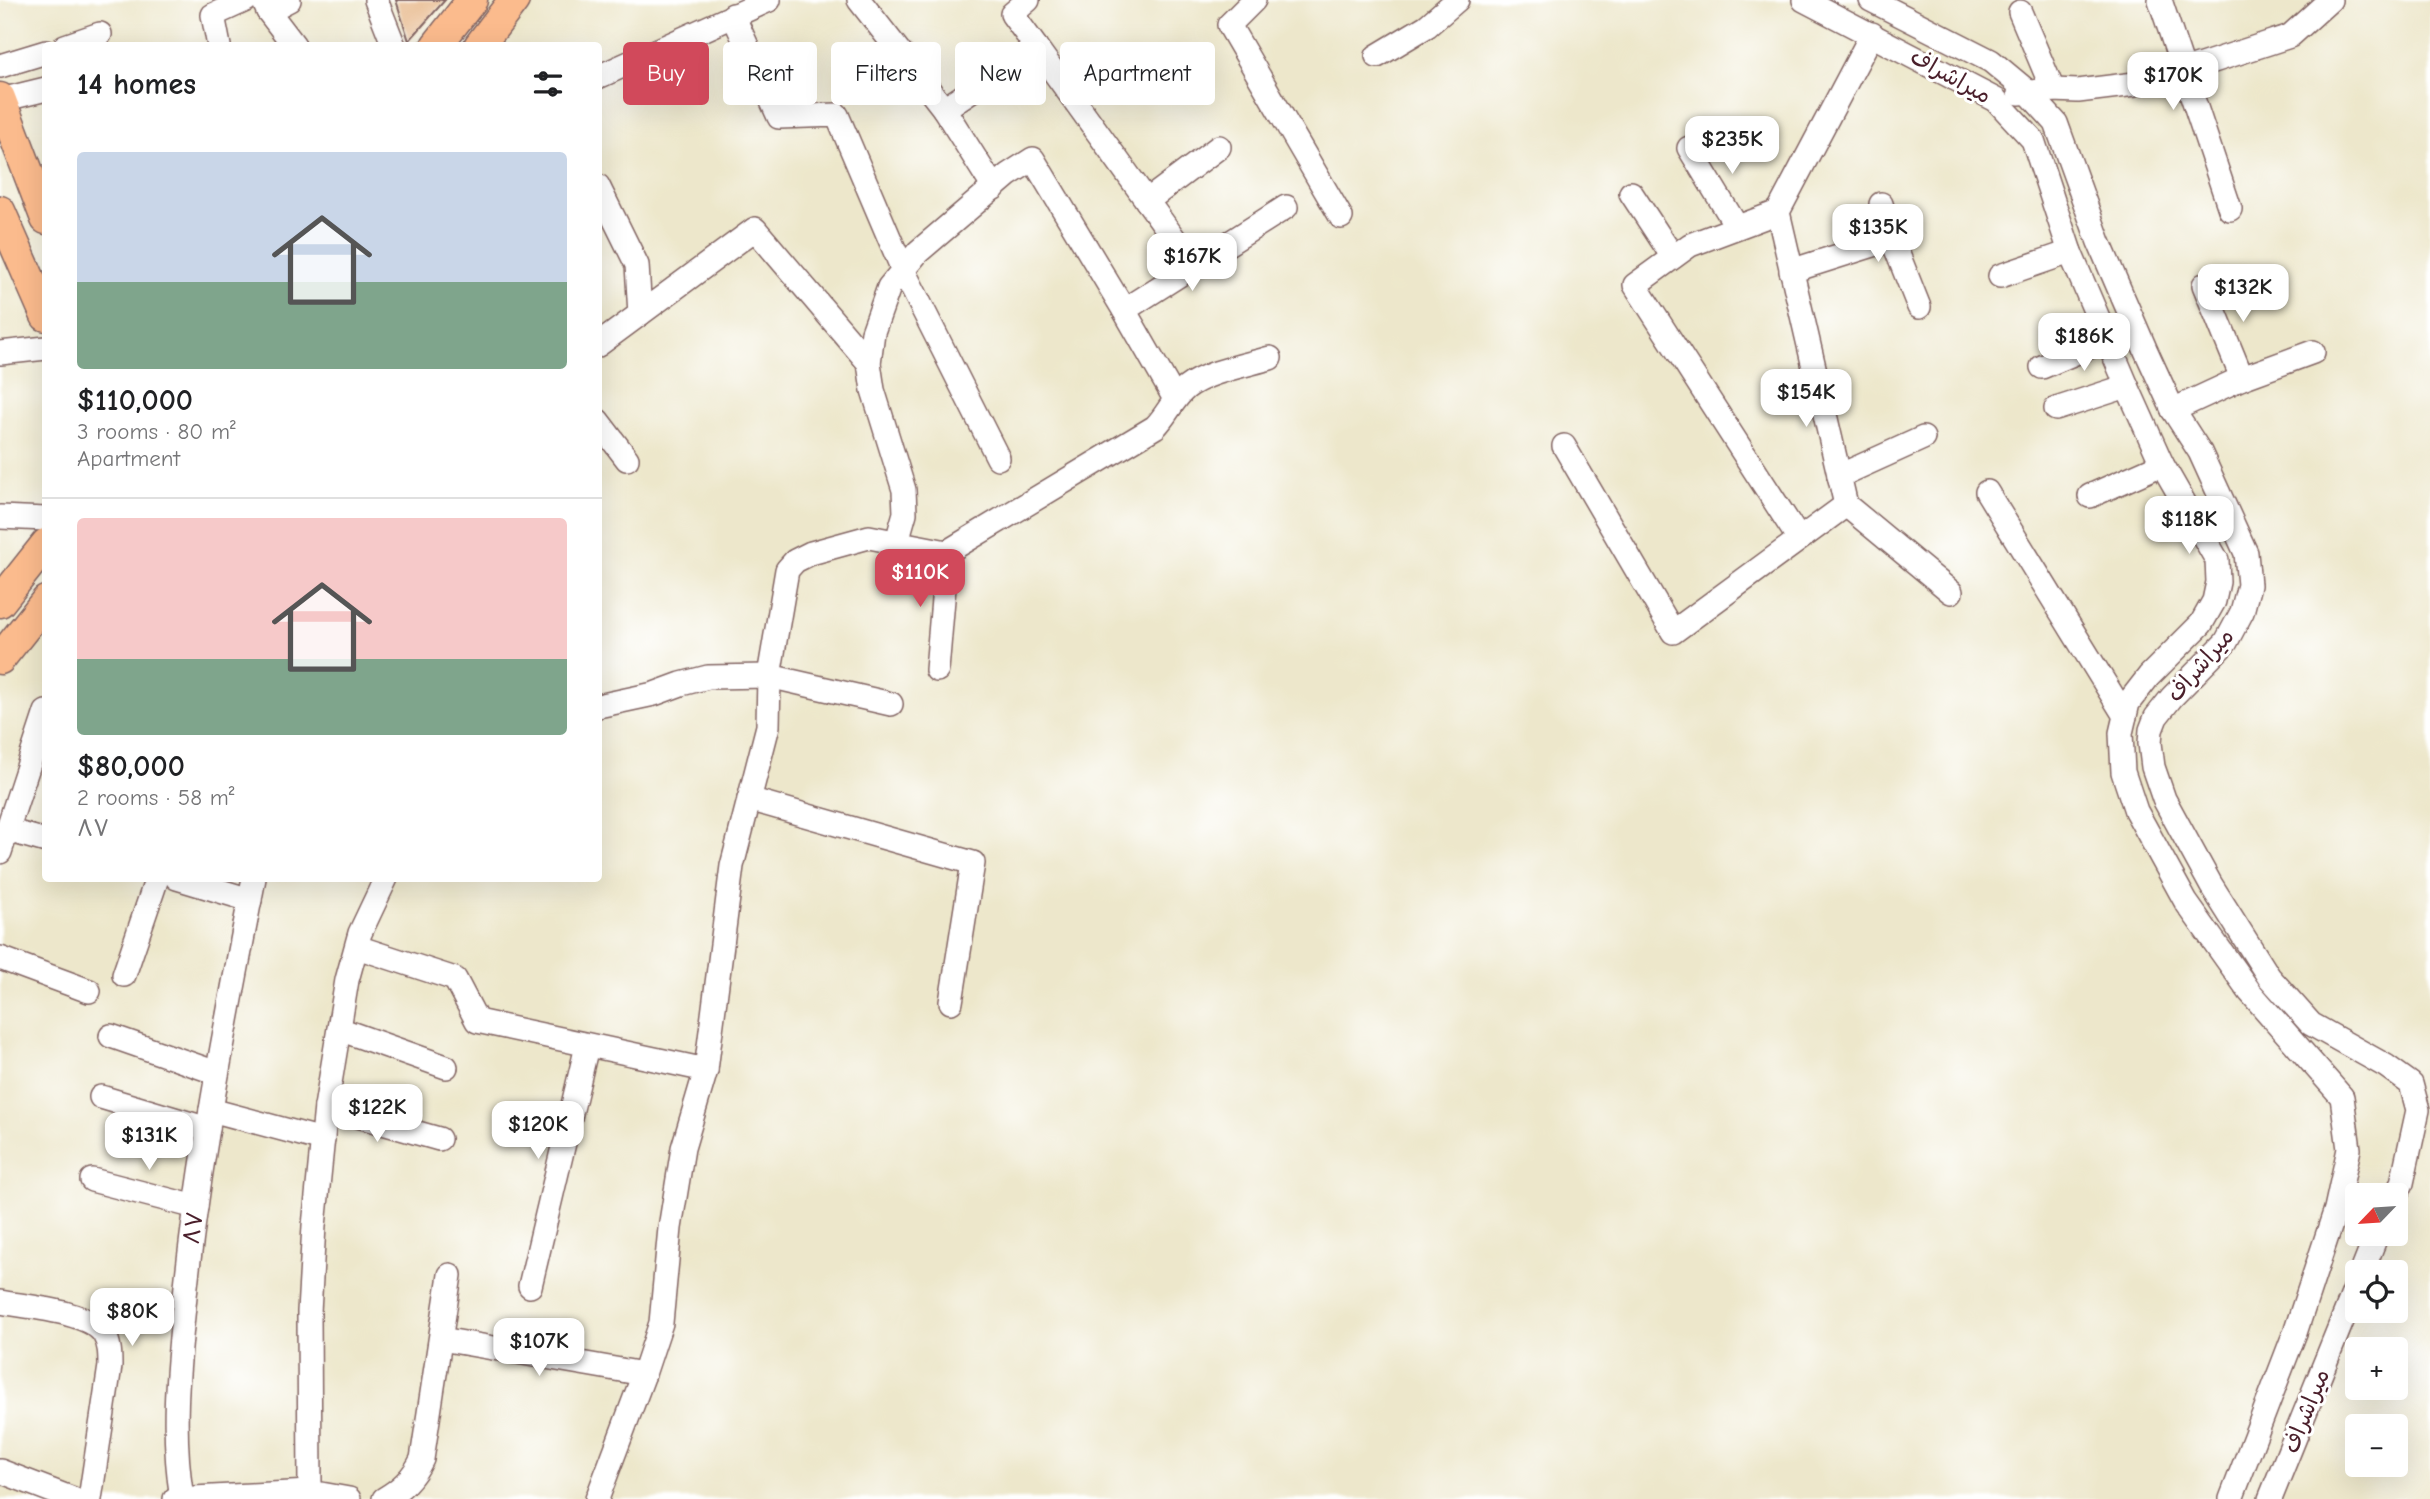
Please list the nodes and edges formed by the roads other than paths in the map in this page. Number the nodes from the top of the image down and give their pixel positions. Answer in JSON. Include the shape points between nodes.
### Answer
{"nodes":[{"id":1,"x":246,"y":0,"type":"edge"},
{"id":2,"x":289,"y":0,"type":"edge"},
{"id":3,"x":376,"y":0,"type":"edge"},
{"id":4,"x":472,"y":0,"type":"edge"},
{"id":5,"x":514,"y":0,"type":"edge"},
{"id":6,"x":769,"y":0,"type":"edge"},
{"id":7,"x":859,"y":0,"type":"edge"},
{"id":8,"x":1028,"y":0,"type":"edge"},
{"id":9,"x":1254,"y":0,"type":"edge"},
{"id":10,"x":1457,"y":0,"type":"edge"},
{"id":11,"x":1804,"y":0,"type":"edge"},
{"id":12,"x":1871,"y":0,"type":"edge"},
{"id":13,"x":2160,"y":0,"type":"edge"},
{"id":14,"x":2330,"y":0,"type":"edge"},
{"id":15,"x":265,"y":5,"type":"edge"},
{"id":16,"x":2020,"y":12,"type":"dead end"},
{"id":17,"x":733,"y":15,"type":"junction"},
{"id":18,"x":100,"y":34,"type":"dead end"},
{"id":19,"x":1872,"y":34,"type":"junction"},
{"id":20,"x":77,"y":42,"type":"edge"},
{"id":21,"x":218,"y":42,"type":"edge"},
{"id":22,"x":292,"y":42,"type":"edge"},
{"id":23,"x":392,"y":42,"type":"edge"},
{"id":24,"x":439,"y":42,"type":"edge"},
{"id":25,"x":482,"y":42,"type":"edge"},
{"id":26,"x":1032,"y":42,"type":"edge"},
{"id":27,"x":42,"y":53,"type":"edge"},
{"id":28,"x":1377,"y":57,"type":"dead end"},
{"id":29,"x":1046,"y":61,"type":"edge"},
{"id":30,"x":0,"y":66,"type":"edge"},
{"id":31,"x":2183,"y":71,"type":"junction"},
{"id":32,"x":602,"y":75,"type":"edge"},
{"id":33,"x":42,"y":90,"type":"edge"},
{"id":34,"x":2053,"y":90,"type":"junction"},
{"id":35,"x":2027,"y":91,"type":"junction"},
{"id":36,"x":1,"y":99,"type":"edge"},
{"id":37,"x":1996,"y":100,"type":"junction"},
{"id":38,"x":955,"y":101,"type":"edge"},
{"id":39,"x":944,"y":108,"type":"junction"},
{"id":40,"x":1219,"y":147,"type":"dead end"},
{"id":41,"x":1689,"y":148,"type":"dead end"},
{"id":42,"x":994,"y":188,"type":"junction"},
{"id":43,"x":1631,"y":192,"type":"dead end"},
{"id":44,"x":602,"y":194,"type":"edge"},
{"id":45,"x":1147,"y":201,"type":"junction"},
{"id":46,"x":1881,"y":204,"type":"dead end"},
{"id":47,"x":1286,"y":207,"type":"dead end"},
{"id":48,"x":42,"y":208,"type":"edge"},
{"id":49,"x":2230,"y":209,"type":"dead end"},
{"id":50,"x":0,"y":211,"type":"edge"},
{"id":51,"x":1778,"y":212,"type":"junction"},
{"id":52,"x":1341,"y":217,"type":"dead end"},
{"id":53,"x":1737,"y":227,"type":"junction"},
{"id":54,"x":1892,"y":239,"type":"junction"},
{"id":55,"x":2070,"y":252,"type":"junction"},
{"id":56,"x":1673,"y":257,"type":"junction"},
{"id":57,"x":1194,"y":266,"type":"junction"},
{"id":58,"x":903,"y":270,"type":"junction"},
{"id":59,"x":1791,"y":271,"type":"junction"},
{"id":60,"x":2000,"y":276,"type":"dead end"},
{"id":61,"x":2204,"y":285,"type":"dead end"},
{"id":62,"x":42,"y":307,"type":"edge"},
{"id":63,"x":1919,"y":307,"type":"dead end"},
{"id":64,"x":1125,"y":310,"type":"junction"},
{"id":65,"x":640,"y":314,"type":"junction"},
{"id":66,"x":2108,"y":339,"type":"junction"},
{"id":67,"x":602,"y":342,"type":"edge"},
{"id":68,"x":42,"y":348,"type":"edge"},
{"id":69,"x":2146,"y":351,"type":"junction"},
{"id":70,"x":2313,"y":352,"type":"dead end"},
{"id":71,"x":0,"y":353,"type":"edge"},
{"id":72,"x":1270,"y":358,"type":"dead end"},
{"id":73,"x":2118,"y":362,"type":"junction"},
{"id":74,"x":869,"y":363,"type":"junction"},
{"id":75,"x":2042,"y":366,"type":"dead end"},
{"id":76,"x":2242,"y":378,"type":"junction"},
{"id":77,"x":2127,"y":386,"type":"junction"},
{"id":78,"x":1175,"y":399,"type":"junction"},
{"id":79,"x":2056,"y":409,"type":"dead end"},
{"id":80,"x":2173,"y":410,"type":"junction"},
{"id":81,"x":602,"y":426,"type":"edge"},
{"id":82,"x":1923,"y":438,"type":"dead end"},
{"id":83,"x":1564,"y":446,"type":"dead end"},
{"id":84,"x":998,"y":458,"type":"dead end"},
{"id":85,"x":627,"y":459,"type":"dead end"},
{"id":86,"x":2162,"y":464,"type":"junction"},
{"id":87,"x":1839,"y":476,"type":"junction"},
{"id":88,"x":1987,"y":492,"type":"dead end"},
{"id":89,"x":2090,"y":496,"type":"dead end"},
{"id":90,"x":1846,"y":505,"type":"junction"},
{"id":91,"x":0,"y":517,"type":"edge"},
{"id":92,"x":42,"y":519,"type":"edge"},
{"id":93,"x":1799,"y":539,"type":"junction"},
{"id":94,"x":897,"y":541,"type":"junction"},
{"id":95,"x":42,"y":549,"type":"edge"},
{"id":96,"x":947,"y":552,"type":"junction"},
{"id":97,"x":1951,"y":592,"type":"dead end"},
{"id":98,"x":0,"y":602,"type":"edge"},
{"id":99,"x":42,"y":606,"type":"edge"},
{"id":100,"x":0,"y":659,"type":"edge"},
{"id":101,"x":937,"y":670,"type":"dead end"},
{"id":102,"x":769,"y":676,"type":"junction"},
{"id":103,"x":891,"y":704,"type":"dead end"},
{"id":104,"x":602,"y":705,"type":"edge"},
{"id":105,"x":2125,"y":716,"type":"junction"},
{"id":106,"x":42,"y":724,"type":"edge"},
{"id":107,"x":749,"y":799,"type":"junction"},
{"id":108,"x":7,"y":830,"type":"junction"},
{"id":109,"x":42,"y":840,"type":"edge"},
{"id":110,"x":0,"y":852,"type":"edge"},
{"id":111,"x":156,"y":882,"type":"edge"},
{"id":112,"x":204,"y":882,"type":"edge"},
{"id":113,"x":384,"y":882,"type":"edge"},
{"id":114,"x":252,"y":889,"type":"edge"},
{"id":115,"x":357,"y":947,"type":"junction"},
{"id":116,"x":0,"y":958,"type":"edge"},
{"id":117,"x":124,"y":975,"type":"dead end"},
{"id":118,"x":89,"y":991,"type":"dead end"},
{"id":119,"x":951,"y":1002,"type":"dead end"},
{"id":120,"x":339,"y":1029,"type":"junction"},
{"id":121,"x":111,"y":1036,"type":"dead end"},
{"id":122,"x":587,"y":1046,"type":"junction"},
{"id":123,"x":446,"y":1067,"type":"dead end"},
{"id":124,"x":706,"y":1070,"type":"junction"},
{"id":125,"x":218,"y":1073,"type":"junction"},
{"id":126,"x":101,"y":1097,"type":"dead end"},
{"id":127,"x":326,"y":1107,"type":"junction"},
{"id":128,"x":210,"y":1119,"type":"junction"},
{"id":129,"x":439,"y":1139,"type":"dead end"},
{"id":130,"x":323,"y":1140,"type":"junction"},
{"id":131,"x":92,"y":1180,"type":"dead end"},
{"id":132,"x":2349,"y":1183,"type":"edge"},
{"id":133,"x":2402,"y":1183,"type":"edge"},
{"id":134,"x":2345,"y":1197,"type":"edge"},
{"id":135,"x":196,"y":1206,"type":"junction"},
{"id":136,"x":450,"y":1275,"type":"dead end"},
{"id":137,"x":530,"y":1286,"type":"dead end"},
{"id":138,"x":0,"y":1301,"type":"edge"},
{"id":139,"x":2345,"y":1314,"type":"edge"},
{"id":140,"x":441,"y":1339,"type":"junction"},
{"id":141,"x":644,"y":1374,"type":"junction"},
{"id":142,"x":0,"y":1471,"type":"edge"},
{"id":143,"x":310,"y":1492,"type":"junction"},
{"id":144,"x":179,"y":1498,"type":"edge"},
{"id":145,"x":74,"y":1499,"type":"edge"},
{"id":146,"x":90,"y":1499,"type":"edge"},
{"id":147,"x":349,"y":1499,"type":"edge"},
{"id":148,"x":384,"y":1499,"type":"edge"},
{"id":149,"x":597,"y":1499,"type":"edge"},
{"id":150,"x":2231,"y":1499,"type":"edge"},
{"id":151,"x":2270,"y":1499,"type":"edge"}],
"edges":[{"from":1,"to":21,"type":"street","via":[[213,15]]},
{"from":2,"to":15,"type":"street"},
{"from":3,"to":23,"type":"street"},
{"from":4,"to":24,"type":"main road"},
{"from":5,"to":25,"type":"main road"},
{"from":6,"to":17,"type":"street"},
{"from":7,"to":39,"type":"street"},
{"from":8,"to":26,"type":"street","via":[[1012,15]]},
{"from":9,"to":52,"type":"street","via":[[1229,25]]},
{"from":10,"to":28,"type":"street","via":[[1427,26]]},
{"from":11,"to":19,"type":"street","name":"میراشراف"},
{"from":12,"to":35,"type":"street","name":"میراشراف","via":[[1991,61]]},
{"from":13,"to":31,"type":"street"},
{"from":14,"to":31,"type":"street","via":[[2290,36]]},
{"from":15,"to":22,"type":"street"},
{"from":16,"to":34,"type":"street"},
{"from":17,"to":32,"type":"street"},
{"from":17,"to":58,"type":"street","via":[[779,117],[837,116]]},
{"from":18,"to":20,"type":"street"},
{"from":19,"to":37,"type":"street","name":"میراشراف"},
{"from":19,"to":51,"type":"street"},
{"from":27,"to":30,"type":"street"},
{"from":29,"to":45,"type":"street"},
{"from":31,"to":34,"type":"street","via":[[2135,84],[2078,92]]},
{"from":31,"to":49,"type":"street"},
{"from":33,"to":36,"type":"street"},
{"from":34,"to":35,"type":"street"},
{"from":35,"to":37,"type":"street"},
{"from":35,"to":69,"type":"street","name":"میراشراف","via":[[2056,123],[2099,242]]},
{"from":36,"to":48,"type":"main road"},
{"from":37,"to":55,"type":"street","name":"میراشراف","via":[[2033,140]]},
{"from":38,"to":39,"type":"street"},
{"from":39,"to":42,"type":"street"},
{"from":40,"to":45,"type":"street"},
{"from":41,"to":53,"type":"street"},
{"from":42,"to":58,"type":"street"},
{"from":42,"to":64,"type":"street","via":[[1033,159]]},
{"from":43,"to":56,"type":"street"},
{"from":44,"to":65,"type":"street","via":[[636,265]]},
{"from":45,"to":57,"type":"street"},
{"from":46,"to":54,"type":"street"},
{"from":47,"to":57,"type":"street"},
{"from":50,"to":62,"type":"main road"},
{"from":51,"to":53,"type":"street"},
{"from":51,"to":59,"type":"street"},
{"from":53,"to":56,"type":"street","via":[[1690,245]]},
{"from":54,"to":59,"type":"street"},
{"from":54,"to":63,"type":"street"},
{"from":55,"to":60,"type":"street"},
{"from":55,"to":66,"type":"street","name":"میراشراف"},
{"from":56,"to":93,"type":"street","via":[[1635,285]]},
{"from":57,"to":64,"type":"street"},
{"from":58,"to":74,"type":"street","via":[[889,287],[873,332]]},
{"from":58,"to":84,"type":"street"},
{"from":59,"to":87,"type":"street"},
{"from":61,"to":76,"type":"street"},
{"from":64,"to":78,"type":"street"},
{"from":65,"to":67,"type":"street"},
{"from":65,"to":74,"type":"street","via":[[755,229]]},
{"from":66,"to":73,"type":"street","name":"میراشراف"},
{"from":66,"to":75,"type":"street"},
{"from":68,"to":71,"type":"street"},
{"from":69,"to":73,"type":"street"},
{"from":69,"to":80,"type":"street","name":"میراشراف"},
{"from":70,"to":76,"type":"street"},
{"from":72,"to":78,"type":"street","via":[[1198,380]]},
{"from":73,"to":77,"type":"street","name":"میراشراف"},
{"from":74,"to":94,"type":"street","via":[[904,490],[905,513]]},
{"from":76,"to":80,"type":"street"},
{"from":77,"to":79,"type":"street"},
{"from":77,"to":86,"type":"street","name":"میراشراف"},
{"from":78,"to":96,"type":"street","via":[[1155,427]]},
{"from":80,"to":133,"type":"street","name":"میراشراف","via":[[2200,452],[2246,553],[2249,585],[2242,612],[2226,642],[2156,717],[2150,743],[2153,767],[2169,810],[2269,977],[2311,1024],[2412,1084],[2418,1111]]},
{"from":81,"to":85,"type":"street"},
{"from":82,"to":87,"type":"street"},
{"from":83,"to":93,"type":"street","via":[[1673,632]]},
{"from":86,"to":89,"type":"street"},
{"from":86,"to":105,"type":"street","name":"میراشراف","via":[[2217,560],[2218,582],[2201,624],[2149,676],[2128,703]]},
{"from":87,"to":90,"type":"street"},
{"from":88,"to":105,"type":"street"},
{"from":90,"to":93,"type":"street"},
{"from":90,"to":97,"type":"street"},
{"from":91,"to":92,"type":"street"},
{"from":94,"to":96,"type":"street"},
{"from":94,"to":102,"type":"street","via":[[869,537],[795,561],[783,584]]},
{"from":95,"to":98,"type":"main road"},
{"from":96,"to":101,"type":"street"},
{"from":99,"to":100,"type":"main road"},
{"from":102,"to":103,"type":"street"},
{"from":102,"to":104,"type":"street","via":[[708,677]]},
{"from":102,"to":107,"type":"street","via":[[768,726]]},
{"from":105,"to":132,"type":"street","name":"میراشراف","via":[[2123,772],[2136,811],[2186,902],[2250,992],[2342,1097]]},
{"from":106,"to":108,"type":"street"},
{"from":107,"to":119,"type":"street","via":[[973,863]]},
{"from":107,"to":124,"type":"street","via":[[732,866]]},
{"from":108,"to":109,"type":"street"},
{"from":108,"to":110,"type":"street"},
{"from":111,"to":117,"type":"street"},
{"from":112,"to":114,"type":"street"},
{"from":113,"to":115,"type":"street"},
{"from":114,"to":125,"type":"street","name":"۸۷"},
{"from":115,"to":120,"type":"street"},
{"from":115,"to":122,"type":"street","via":[[455,979],[477,1021]]},
{"from":116,"to":118,"type":"street"},
{"from":120,"to":123,"type":"street"},
{"from":120,"to":127,"type":"street"},
{"from":121,"to":125,"type":"street"},
{"from":122,"to":124,"type":"street"},
{"from":122,"to":137,"type":"street"},
{"from":124,"to":141,"type":"street","via":[[683,1148],[661,1323]]},
{"from":125,"to":128,"type":"street","name":"۸۷"},
{"from":126,"to":128,"type":"street"},
{"from":127,"to":129,"type":"street"},
{"from":127,"to":130,"type":"street"},
{"from":128,"to":130,"type":"street"},
{"from":128,"to":135,"type":"street","name":"۸۷"},
{"from":130,"to":143,"type":"street","via":[[309,1312]]},
{"from":131,"to":135,"type":"street"},
{"from":134,"to":150,"type":"street","name":"میراشراف","via":[[2336,1209],[2296,1330]]},
{"from":135,"to":144,"type":"street","name":"۸۷","via":[[175,1387]]},
{"from":136,"to":140,"type":"street"},
{"from":138,"to":146,"type":"street","via":[[91,1322],[110,1346]]},
{"from":139,"to":151,"type":"street","name":"میراشراف"},
{"from":140,"to":141,"type":"street"},
{"from":140,"to":148,"type":"street","via":[[422,1459],[416,1473]]},
{"from":141,"to":149,"type":"street"},
{"from":142,"to":145,"type":"street"},
{"from":143,"to":144,"type":"street"},
{"from":143,"to":147,"type":"street"}]}
